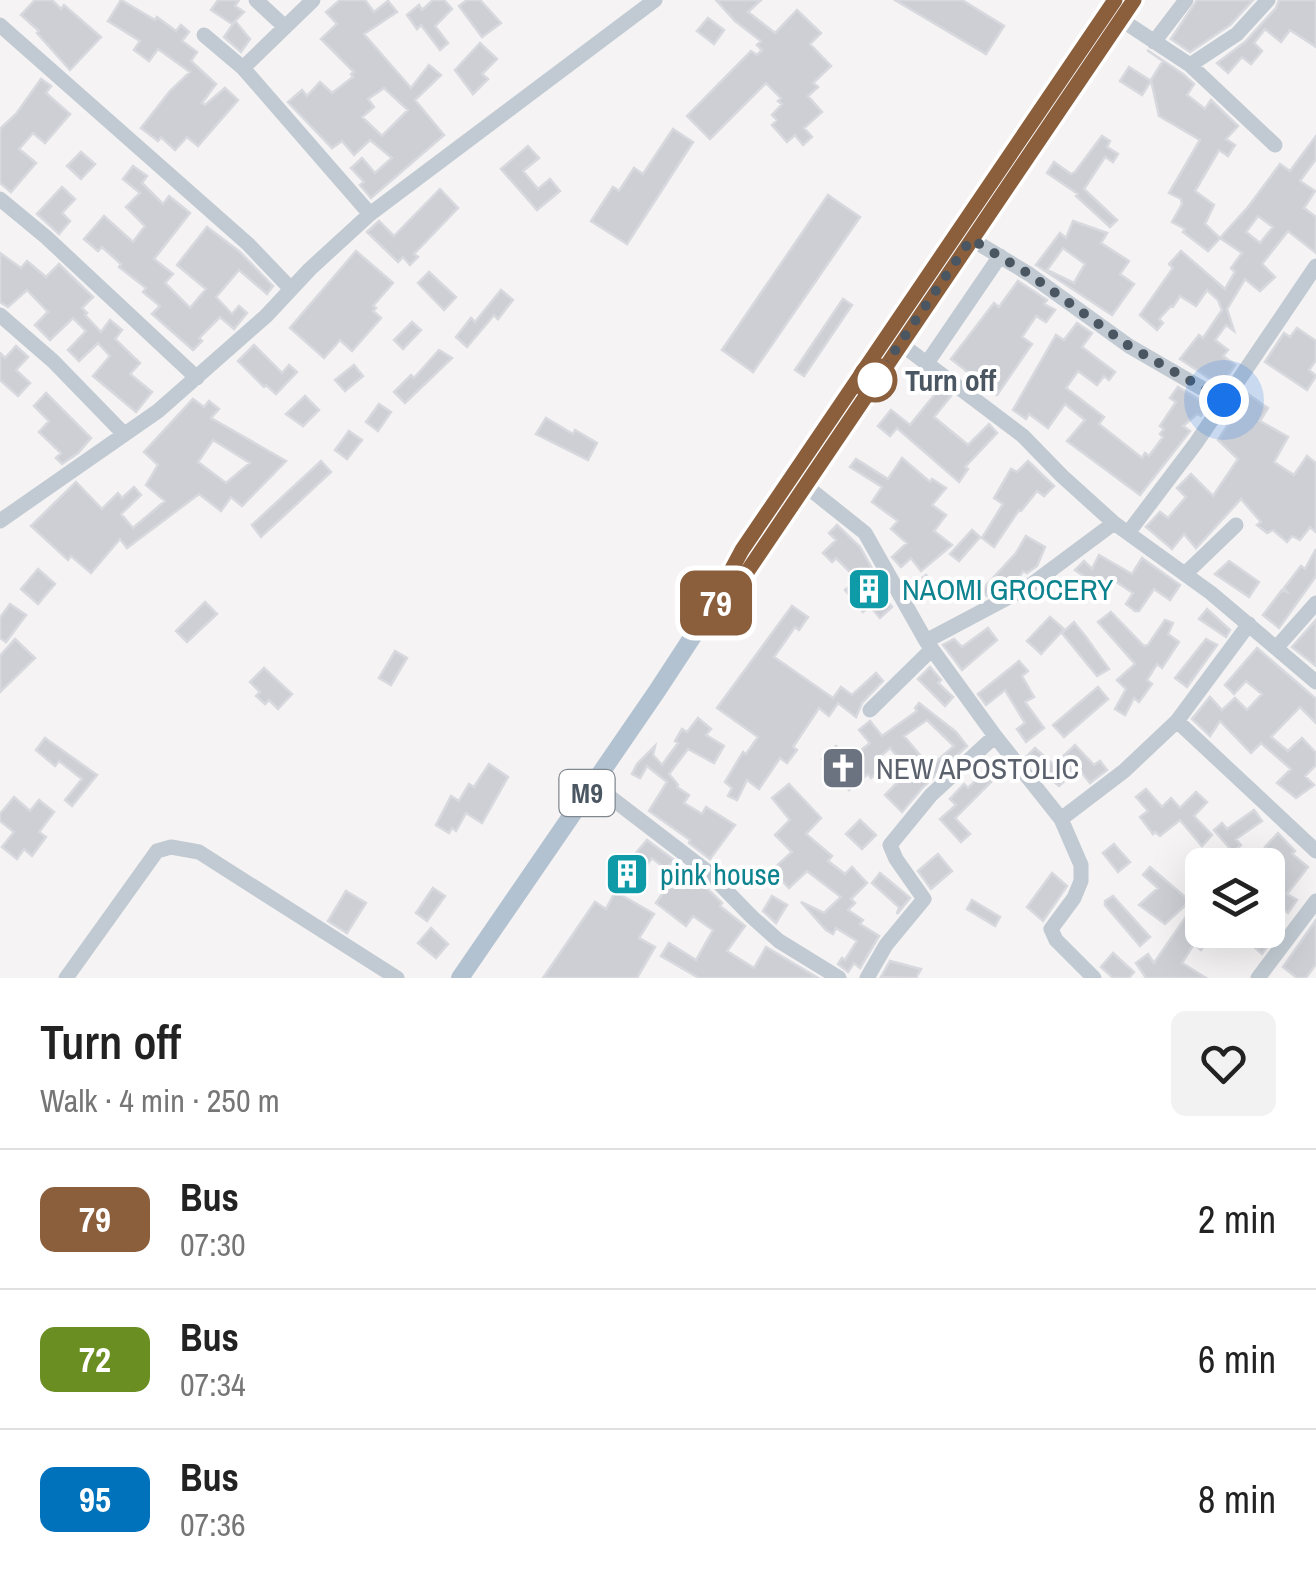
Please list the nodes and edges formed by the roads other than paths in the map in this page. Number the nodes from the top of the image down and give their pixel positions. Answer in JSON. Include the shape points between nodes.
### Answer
{"nodes":[{"id":1,"x":256,"y":0,"type":"edge"},
{"id":2,"x":314,"y":0,"type":"edge"},
{"id":3,"x":655,"y":0,"type":"edge"},
{"id":4,"x":1134,"y":0,"type":"edge"},
{"id":5,"x":1186,"y":0,"type":"edge"},
{"id":6,"x":1268,"y":0,"type":"edge"},
{"id":7,"x":1114,"y":10,"type":"edge"},
{"id":8,"x":0,"y":25,"type":"edge"},
{"id":9,"x":284,"y":26,"type":"junction"},
{"id":10,"x":204,"y":35,"type":"dead end"},
{"id":11,"x":1154,"y":42,"type":"junction"},
{"id":12,"x":1190,"y":65,"type":"junction"},
{"id":13,"x":243,"y":68,"type":"junction"},
{"id":14,"x":1275,"y":145,"type":"dead end"},
{"id":15,"x":0,"y":199,"type":"edge"},
{"id":16,"x":370,"y":214,"type":"junction"},
{"id":17,"x":971,"y":239,"type":"junction"},
{"id":18,"x":1000,"y":256,"type":"junction"},
{"id":19,"x":1316,"y":266,"type":"edge"},
{"id":20,"x":291,"y":290,"type":"junction"},
{"id":21,"x":0,"y":314,"type":"edge"},
{"id":22,"x":894,"y":338,"type":"junction"},
{"id":23,"x":927,"y":362,"type":"junction"},
{"id":24,"x":197,"y":378,"type":"junction"},
{"id":25,"x":1224,"y":400,"type":"junction"},
{"id":26,"x":124,"y":434,"type":"junction"},
{"id":27,"x":806,"y":486,"type":"junction"},
{"id":28,"x":0,"y":521,"type":"edge"},
{"id":29,"x":1114,"y":523,"type":"junction"},
{"id":30,"x":1236,"y":524,"type":"dead end"},
{"id":31,"x":1128,"y":533,"type":"junction"},
{"id":32,"x":1185,"y":574,"type":"junction"},
{"id":33,"x":1316,"y":603,"type":"edge"},
{"id":34,"x":712,"y":606,"type":"junction"},
{"id":35,"x":1248,"y":624,"type":"junction"},
{"id":36,"x":929,"y":645,"type":"junction"},
{"id":37,"x":1277,"y":647,"type":"junction"},
{"id":38,"x":1316,"y":682,"type":"edge"},
{"id":39,"x":870,"y":710,"type":"dead end"},
{"id":40,"x":1177,"y":721,"type":"junction"},
{"id":41,"x":995,"y":736,"type":"junction"},
{"id":42,"x":593,"y":784,"type":"junction"},
{"id":43,"x":1061,"y":820,"type":"junction"},
{"id":44,"x":1316,"y":851,"type":"edge"},
{"id":45,"x":1316,"y":901,"type":"edge"},
{"id":46,"x":66,"y":978,"type":"edge"},
{"id":47,"x":397,"y":978,"type":"edge"},
{"id":48,"x":460,"y":978,"type":"edge"},
{"id":49,"x":840,"y":978,"type":"edge"},
{"id":50,"x":866,"y":978,"type":"edge"},
{"id":51,"x":1094,"y":978,"type":"edge"},
{"id":52,"x":1258,"y":978,"type":"edge"}],
"edges":[{"from":1,"to":9,"type":"street"},
{"from":2,"to":9,"type":"street"},
{"from":3,"to":16,"type":"street"},
{"from":4,"to":7,"type":"main road","number":"M9"},
{"from":5,"to":11,"type":"street"},
{"from":6,"to":12,"type":"street","via":[[1238,34]]},
{"from":7,"to":11,"type":"street"},
{"from":7,"to":17,"type":"main road","number":"M9"},
{"from":7,"to":22,"type":"main road","number":"M9"},
{"from":8,"to":20,"type":"street","via":[[234,231]]},
{"from":9,"to":13,"type":"street"},
{"from":10,"to":13,"type":"street"},
{"from":11,"to":12,"type":"street"},
{"from":12,"to":14,"type":"street"},
{"from":13,"to":16,"type":"street"},
{"from":15,"to":24,"type":"street"},
{"from":16,"to":20,"type":"street"},
{"from":17,"to":18,"type":"street"},
{"from":17,"to":22,"type":"main road","number":"M9"},
{"from":18,"to":23,"type":"street"},
{"from":18,"to":25,"type":"street","via":[[1129,346]]},
{"from":19,"to":25,"type":"street"},
{"from":20,"to":24,"type":"street"},
{"from":21,"to":26,"type":"street"},
{"from":22,"to":23,"type":"street"},
{"from":22,"to":27,"type":"main road","number":"M9"},
{"from":22,"to":34,"type":"main road","number":"M9","via":[[734,562]]},
{"from":23,"to":29,"type":"street","via":[[1024,436]]},
{"from":24,"to":26,"type":"street"},
{"from":25,"to":31,"type":"street"},
{"from":26,"to":28,"type":"street"},
{"from":27,"to":34,"type":"main road","number":"M9","via":[[747,572]]},
{"from":27,"to":36,"type":"street","via":[[865,533]]},
{"from":29,"to":31,"type":"street"},
{"from":29,"to":36,"type":"street","via":[[1028,587]]},
{"from":30,"to":32,"type":"street"},
{"from":31,"to":32,"type":"street"},
{"from":32,"to":35,"type":"street"},
{"from":33,"to":37,"type":"street"},
{"from":34,"to":42,"type":"main road","number":"M9"},
{"from":35,"to":37,"type":"street"},
{"from":35,"to":40,"type":"street"},
{"from":36,"to":39,"type":"street"},
{"from":36,"to":41,"type":"street"},
{"from":37,"to":38,"type":"street"},
{"from":40,"to":43,"type":"street"},
{"from":40,"to":44,"type":"street"},
{"from":41,"to":43,"type":"street"},
{"from":41,"to":50,"type":"street","via":[[930,795],[890,845],[924,899]]},
{"from":42,"to":48,"type":"main road","number":"M9"},
{"from":42,"to":49,"type":"street","via":[[708,872],[779,940]]},
{"from":43,"to":51,"type":"street","via":[[1081,865],[1080,881],[1051,929]]},
{"from":45,"to":52,"type":"street"},
{"from":46,"to":47,"type":"street","via":[[158,851],[171,847],[199,852]]}]}
